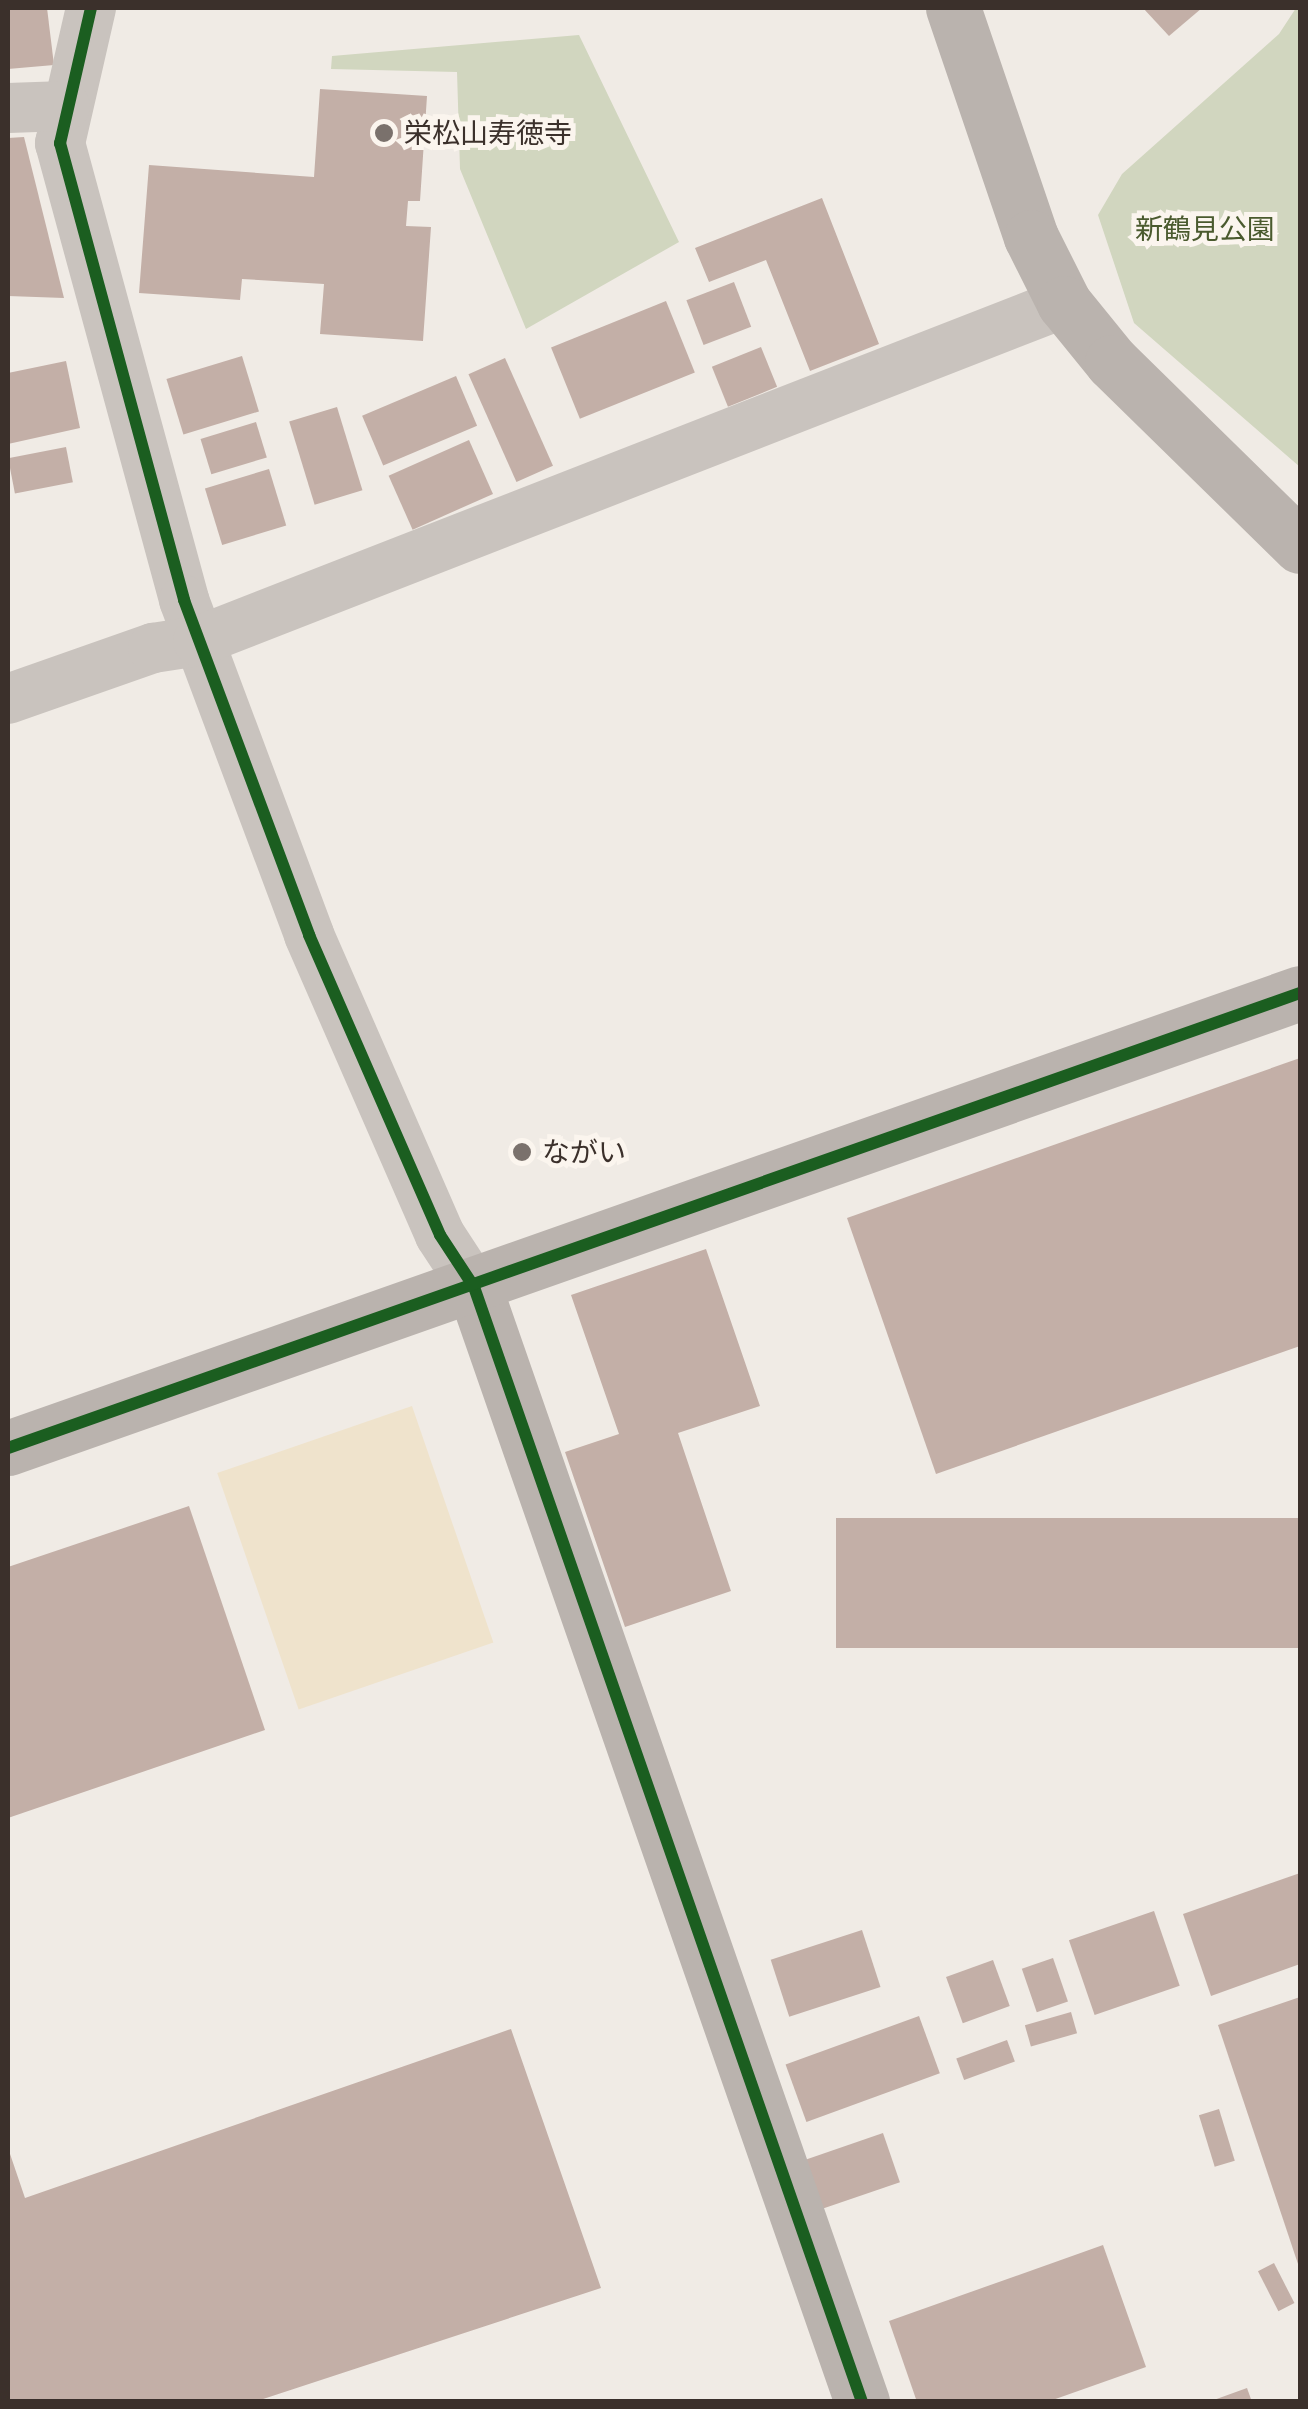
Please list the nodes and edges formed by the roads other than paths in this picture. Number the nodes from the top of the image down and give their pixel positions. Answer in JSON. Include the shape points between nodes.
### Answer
{"nodes":[{"id":1,"x":92,"y":8,"type":"edge"},
{"id":2,"x":953,"y":8,"type":"edge"},
{"id":3,"x":65,"y":106,"type":"junction"},
{"id":4,"x":8,"y":108,"type":"edge"},
{"id":5,"x":1064,"y":302,"type":"junction"},
{"id":6,"x":1300,"y":546,"type":"edge"},
{"id":7,"x":198,"y":641,"type":"junction"},
{"id":8,"x":8,"y":699,"type":"edge"},
{"id":9,"x":1300,"y":992,"type":"edge"},
{"id":10,"x":474,"y":1287,"type":"junction"},
{"id":11,"x":8,"y":1448,"type":"edge"},
{"id":12,"x":862,"y":2402,"type":"edge"}],
"edges":[{"from":1,"to":3,"type":"street"},
{"from":2,"to":5,"type":"street","via":[[1031,237]]},
{"from":3,"to":4,"type":"street"},
{"from":3,"to":7,"type":"street","via":[[60,143]]},
{"from":5,"to":6,"type":"street","via":[[1112,362]]},
{"from":5,"to":7,"type":"street"},
{"from":7,"to":8,"type":"street","via":[[153,648]]},
{"from":7,"to":10,"type":"street","via":[[308,935],[440,1235]]},
{"from":9,"to":10,"type":"street"},
{"from":10,"to":11,"type":"street"},
{"from":10,"to":12,"type":"street"}]}
